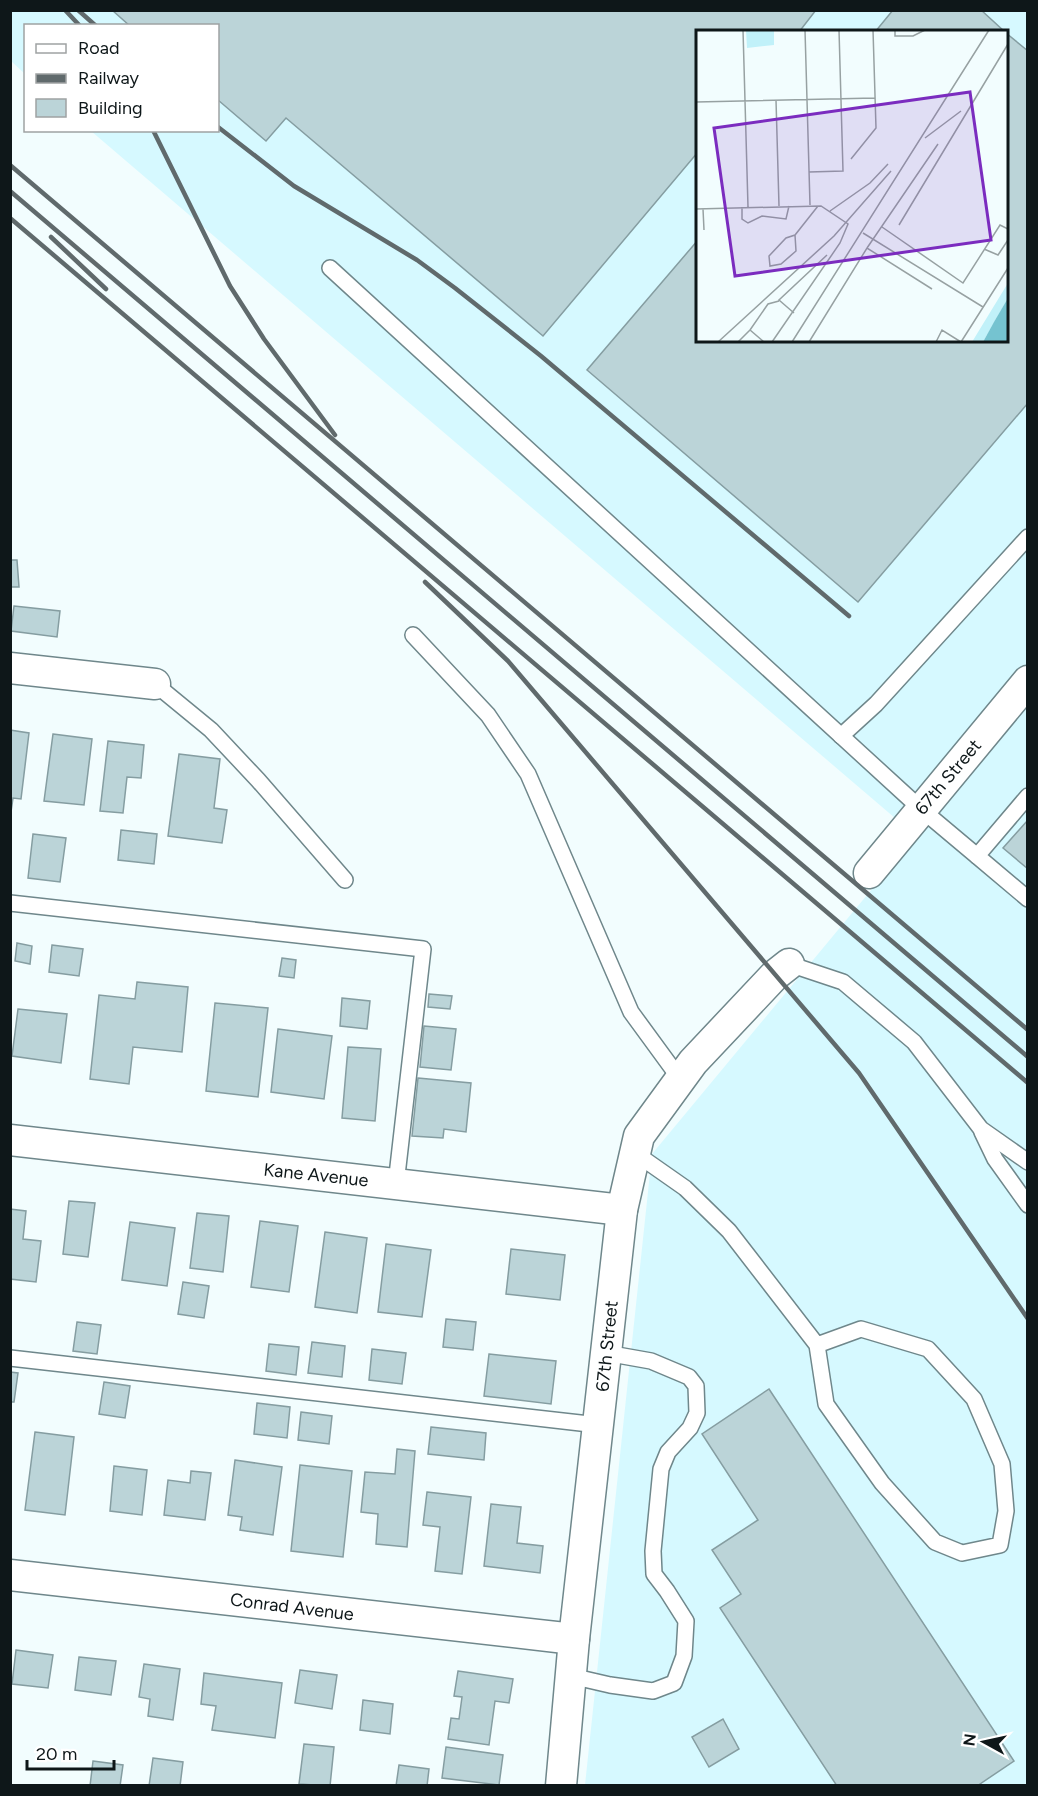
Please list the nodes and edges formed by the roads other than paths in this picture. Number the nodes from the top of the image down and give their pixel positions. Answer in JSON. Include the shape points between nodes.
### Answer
{"nodes":[{"id":1,"x":330,"y":268,"type":"dead end"},
{"id":2,"x":1028,"y":537,"type":"edge"},
{"id":3,"x":412,"y":635,"type":"dead end"},
{"id":4,"x":10,"y":668,"type":"edge"},
{"id":5,"x":1028,"y":681,"type":"edge"},
{"id":6,"x":155,"y":684,"type":"joint"},
{"id":7,"x":841,"y":736,"type":"junction"},
{"id":8,"x":1028,"y":796,"type":"edge"},
{"id":9,"x":921,"y":809,"type":"junction"},
{"id":10,"x":977,"y":856,"type":"junction"},
{"id":11,"x":869,"y":873,"type":"dead end"},
{"id":12,"x":345,"y":880,"type":"dead end"},
{"id":13,"x":1028,"y":899,"type":"edge"},
{"id":14,"x":10,"y":903,"type":"edge"},
{"id":15,"x":789,"y":964,"type":"joint"},
{"id":16,"x":680,"y":1079,"type":"junction"},
{"id":17,"x":981,"y":1129,"type":"junction"},
{"id":18,"x":10,"y":1140,"type":"edge"},
{"id":19,"x":635,"y":1153,"type":"junction"},
{"id":20,"x":1028,"y":1162,"type":"edge"},
{"id":21,"x":396,"y":1184,"type":"junction"},
{"id":22,"x":1028,"y":1205,"type":"edge"},
{"id":23,"x":622,"y":1210,"type":"junction"},
{"id":24,"x":817,"y":1345,"type":"junction"},
{"id":25,"x":606,"y":1353,"type":"junction"},
{"id":26,"x":10,"y":1358,"type":"edge"},
{"id":27,"x":598,"y":1425,"type":"junction"},
{"id":28,"x":10,"y":1575,"type":"edge"},
{"id":29,"x":574,"y":1639,"type":"junction"},
{"id":30,"x":571,"y":1676,"type":"junction"},
{"id":31,"x":561,"y":1785,"type":"edge"}],
"edges":[{"from":1,"to":7,"type":"lane"},
{"from":2,"to":7,"type":"lane","via":[[876,704]]},
{"from":3,"to":16,"type":"lane","via":[[488,715],[528,774],[631,1012]]},
{"from":4,"to":6,"type":"street"},
{"from":5,"to":9,"type":"street","name":"67th Street"},
{"from":6,"to":12,"type":"lane","via":[[211,730]]},
{"from":7,"to":9,"type":"lane"},
{"from":8,"to":10,"type":"lane"},
{"from":9,"to":10,"type":"lane"},
{"from":9,"to":11,"type":"street","name":"67th Street"},
{"from":10,"to":13,"type":"lane"},
{"from":14,"to":21,"type":"lane","via":[[423,950]]},
{"from":15,"to":16,"type":"street","name":"67th Street"},
{"from":15,"to":17,"type":"lane","via":[[843,982],[914,1042]]},
{"from":16,"to":19,"type":"street","name":"67th Street","via":[[639,1136]]},
{"from":17,"to":20,"type":"lane"},
{"from":17,"to":22,"type":"lane","via":[[995,1159]]},
{"from":18,"to":21,"type":"street","name":"Kane Avenue"},
{"from":19,"to":23,"type":"street","name":"67th Street"},
{"from":19,"to":24,"type":"lane","via":[[685,1188],[729,1231]]},
{"from":21,"to":23,"type":"street","name":"Kane Avenue"},
{"from":23,"to":25,"type":"street","name":"67th Street"},
{"from":24,"to":24,"type":"lane","via":[[826,1404],[882,1483],[935,1542],[962,1553],[1000,1545],[1006,1511],[1002,1464],[974,1399],[928,1349],[861,1329]]},
{"from":25,"to":27,"type":"street","name":"67th Street"},
{"from":25,"to":30,"type":"lane","via":[[651,1361],[689,1377],[696,1386],[697,1413],[690,1428],[668,1452],[661,1469],[652,1551],[654,1574],[686,1621],[684,1656],[674,1683],[653,1691]]},
{"from":26,"to":27,"type":"lane"},
{"from":27,"to":29,"type":"street","name":"67th Street"},
{"from":28,"to":29,"type":"street","name":"Conrad Avenue"},
{"from":29,"to":30,"type":"street","name":"67th Street"},
{"from":30,"to":31,"type":"street","name":"67th Street"}]}
